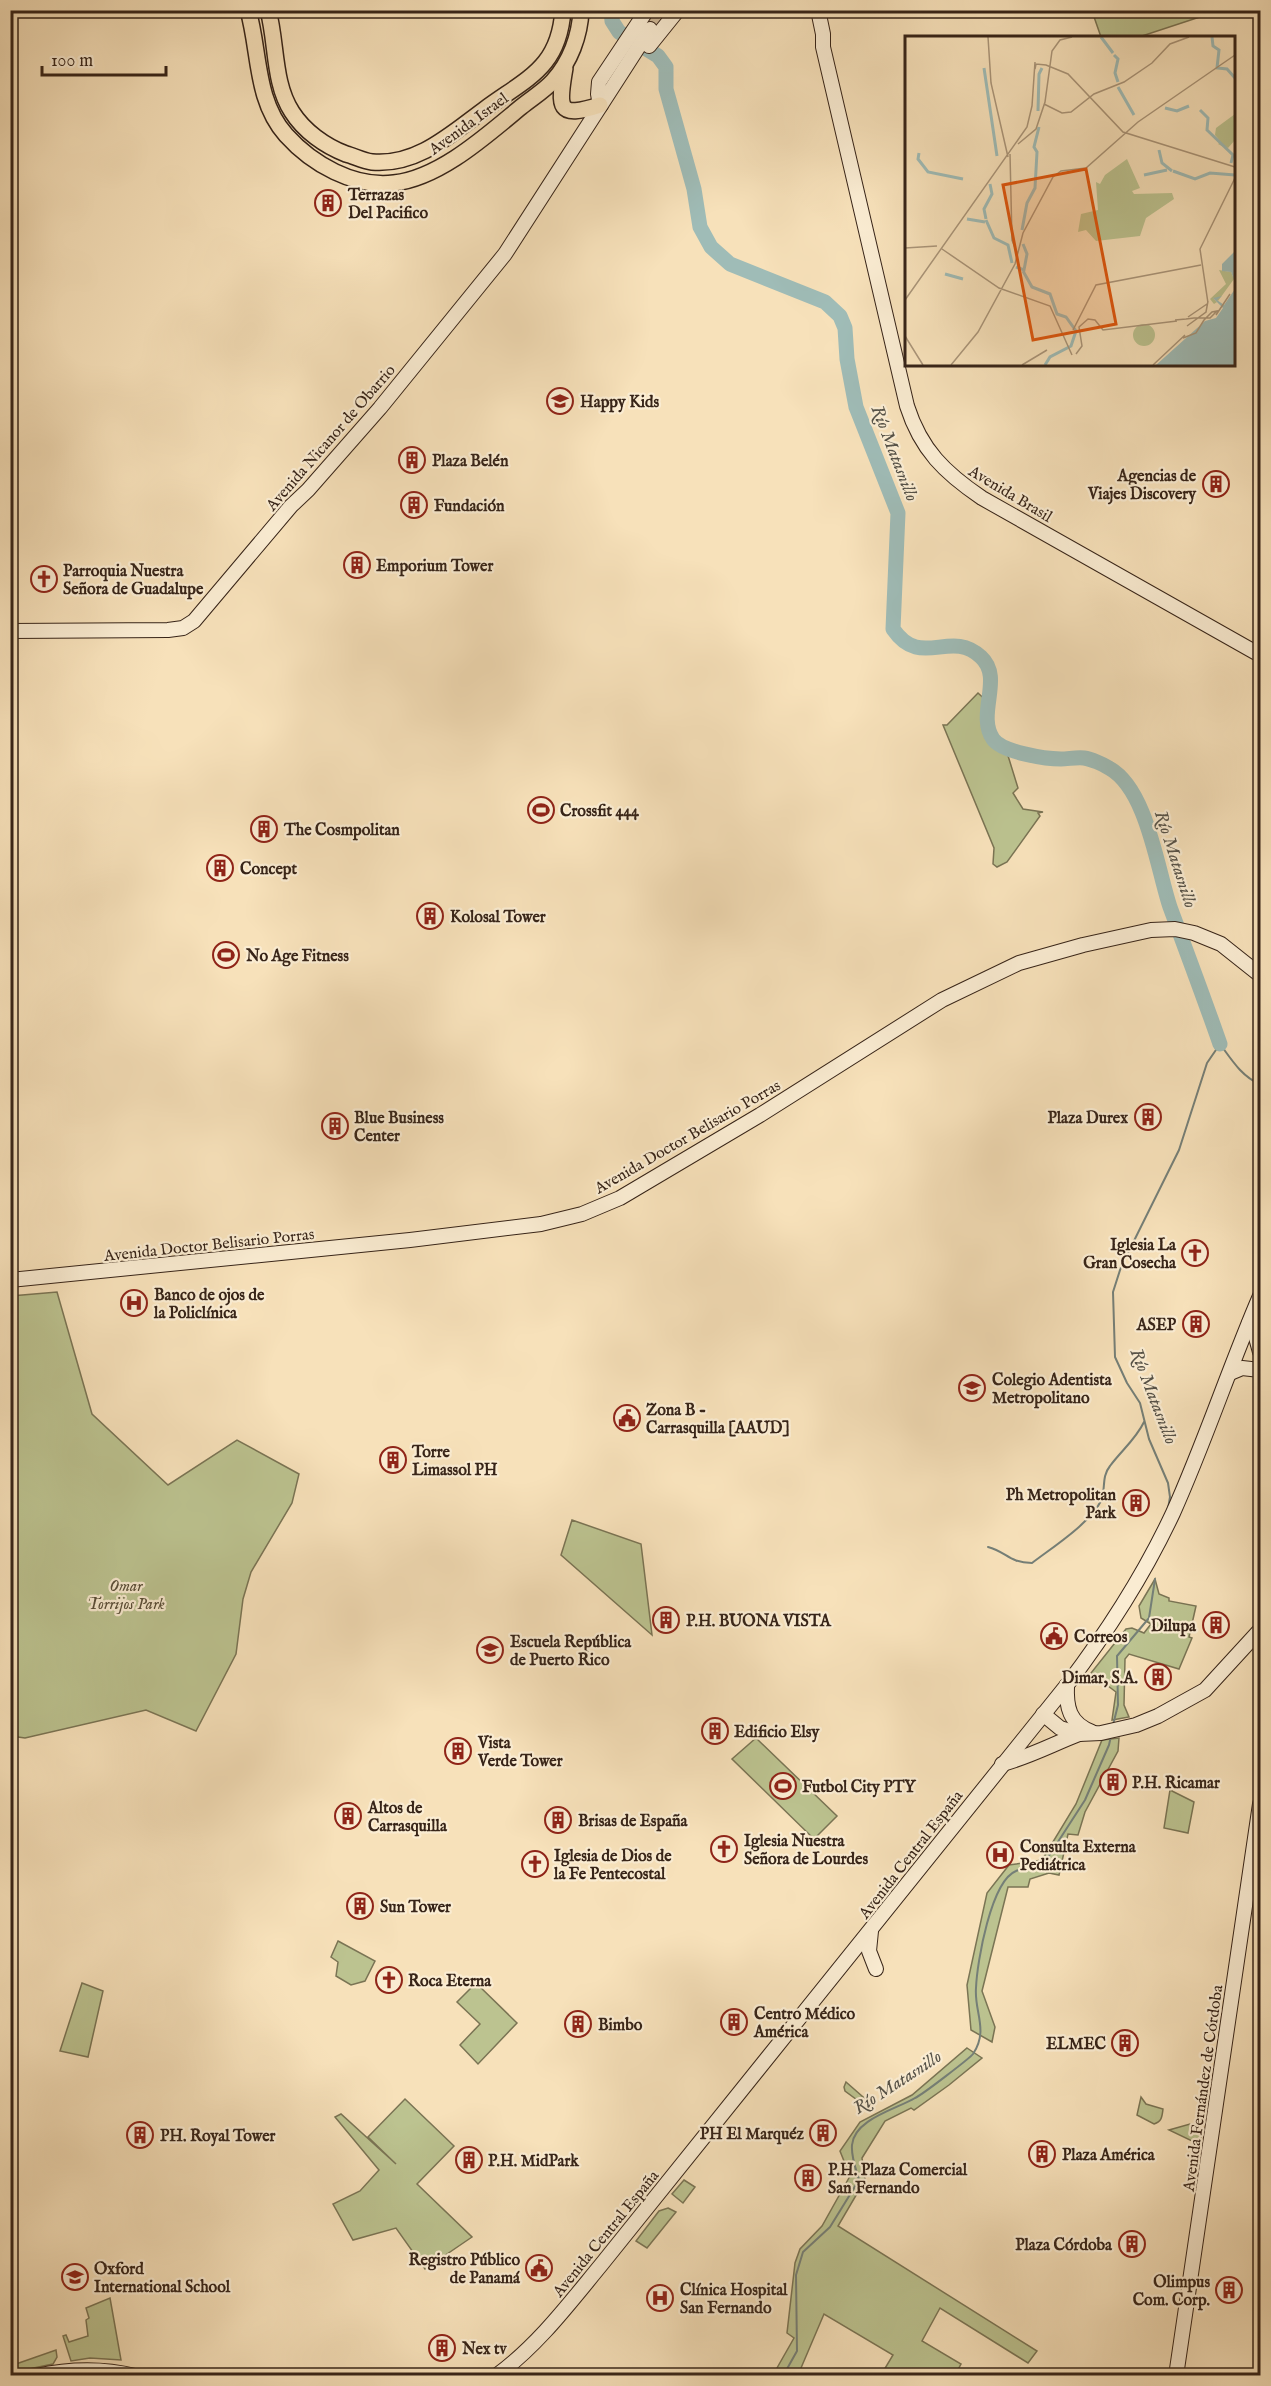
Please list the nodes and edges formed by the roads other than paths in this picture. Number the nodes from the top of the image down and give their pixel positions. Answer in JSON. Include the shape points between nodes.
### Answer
{"nodes":[{"id":1,"x":248,"y":10,"type":"edge"},
{"id":2,"x":268,"y":10,"type":"edge"},
{"id":3,"x":563,"y":10,"type":"edge"},
{"id":4,"x":580,"y":10,"type":"edge"},
{"id":5,"x":678,"y":10,"type":"edge"},
{"id":6,"x":810,"y":10,"type":"edge"},
{"id":7,"x":818,"y":10,"type":"edge"},
{"id":8,"x":648,"y":24,"type":"edge"},
{"id":9,"x":823,"y":46,"type":"junction"},
{"id":10,"x":566,"y":63,"type":"junction"},
{"id":11,"x":633,"y":63,"type":"junction"},
{"id":12,"x":600,"y":105,"type":"junction"},
{"id":13,"x":591,"y":119,"type":"junction"},
{"id":14,"x":10,"y":631,"type":"edge"},
{"id":15,"x":1260,"y":656,"type":"edge"},
{"id":16,"x":1260,"y":975,"type":"edge"},
{"id":17,"x":10,"y":1280,"type":"edge"},
{"id":18,"x":1260,"y":1296,"type":"edge"},
{"id":19,"x":1249,"y":1323,"type":"junction"},
{"id":20,"x":1260,"y":1352,"type":"edge"},
{"id":21,"x":1260,"y":1370,"type":"edge"},
{"id":22,"x":1230,"y":1374,"type":"junction"},
{"id":23,"x":1260,"y":1629,"type":"edge"},
{"id":24,"x":1067,"y":1685,"type":"junction"},
{"id":25,"x":1043,"y":1714,"type":"junction"},
{"id":26,"x":1104,"y":1732,"type":"junction"},
{"id":27,"x":1079,"y":1734,"type":"junction"},
{"id":28,"x":1002,"y":1764,"type":"junction"},
{"id":29,"x":1260,"y":1806,"type":"edge"},
{"id":30,"x":872,"y":1929,"type":"junction"},
{"id":31,"x":876,"y":1969,"type":"dead end"},
{"id":32,"x":36,"y":2376,"type":"edge"},
{"id":33,"x":135,"y":2376,"type":"edge"},
{"id":34,"x":496,"y":2376,"type":"edge"},
{"id":35,"x":1176,"y":2376,"type":"edge"}],
"edges":[{"from":1,"to":10,"type":"main road","name":"Avenida Israel","via":[[263,92],[285,134],[317,163],[350,178],[373,182],[404,181],[444,164],[544,89]]},
{"from":2,"to":3,"type":"main road","name":"Avenida Israel","via":[[279,75],[293,114],[326,145],[370,162],[402,161],[443,140],[538,70],[551,56],[560,36]]},
{"from":4,"to":10,"type":"main road","name":"Avenida Israel","via":[[577,39]]},
{"from":5,"to":8,"type":"main road","name":"Avenida Nicanor de Obarrio"},
{"from":6,"to":9,"type":"main road","name":"Avenida Brasil","via":[[815,36]]},
{"from":7,"to":9,"type":"main road","name":"Avenida Brasil"},
{"from":8,"to":11,"type":"main road","name":"Avenida Nicanor de Obarrio"},
{"from":8,"to":12,"type":"main road","name":"Avenida Nicanor de Obarrio","via":[[617,53],[599,82]]},
{"from":9,"to":15,"type":"main road","name":"Avenida Brasil","via":[[907,406],[920,440],[946,470],[982,498]]},
{"from":10,"to":12,"type":"main road","via":[[560,97],[563,107],[576,112]]},
{"from":11,"to":12,"type":"main road","name":"Avenida Nicanor de Obarrio"},
{"from":11,"to":13,"type":"main road","name":"Avenida Nicanor de Obarrio","via":[[607,106]]},
{"from":12,"to":13,"type":"main road","name":"Avenida Nicanor de Obarrio"},
{"from":13,"to":14,"type":"main road","name":"Avenida Nicanor de Obarrio","via":[[491,272],[380,408],[194,621],[183,628],[168,630]]},
{"from":16,"to":17,"type":"main road","name":"Avenida Doctor Belisario Porras","via":[[1221,944],[1175,929],[1151,930],[1018,963],[942,1000],[760,1115],[620,1198],[582,1214],[541,1224],[410,1240]]},
{"from":18,"to":19,"type":"main road","name":"Avenida Central España"},
{"from":19,"to":20,"type":"main road"},
{"from":19,"to":22,"type":"main road","name":"Avenida Central España"},
{"from":21,"to":22,"type":"main road","via":[[1242,1368]]},
{"from":22,"to":24,"type":"main road","name":"Avenida Central España","via":[[1159,1541],[1115,1619]]},
{"from":23,"to":26,"type":"main road","via":[[1205,1690],[1158,1716]]},
{"from":24,"to":25,"type":"main road","name":"Avenida Central España"},
{"from":24,"to":26,"type":"main road","via":[[1067,1705],[1073,1719],[1079,1725]]},
{"from":25,"to":27,"type":"main road","via":[[1060,1728]]},
{"from":25,"to":28,"type":"main road","name":"Avenida Central España"},
{"from":26,"to":27,"type":"main road"},
{"from":27,"to":28,"type":"main road"},
{"from":28,"to":30,"type":"main road","name":"Avenida Central España"},
{"from":29,"to":35,"type":"main road","name":"Avenida Fernández de Córdoba"},
{"from":30,"to":31,"type":"main road","via":[[869,1951]]},
{"from":30,"to":34,"type":"main road","name":"Avenida Central España","via":[[553,2323]]},
{"from":32,"to":33,"type":"main road","via":[[73,2370]]}]}
